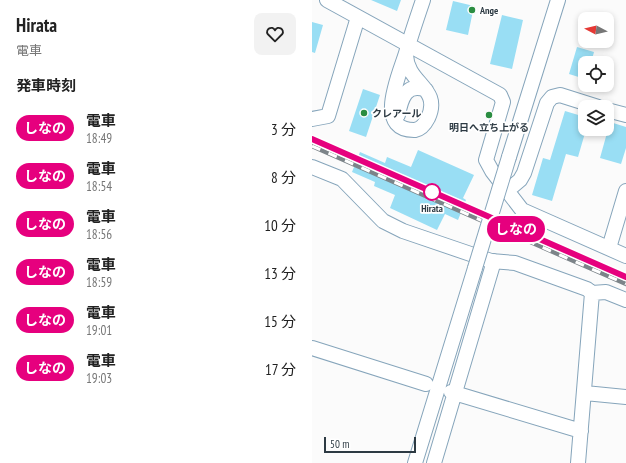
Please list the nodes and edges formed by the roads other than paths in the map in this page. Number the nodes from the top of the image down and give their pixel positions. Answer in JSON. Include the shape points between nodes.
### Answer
{"nodes":[{"id":1,"x":327,"y":0,"type":"edge"},
{"id":2,"x":423,"y":0,"type":"edge"},
{"id":3,"x":558,"y":0,"type":"edge"},
{"id":4,"x":358,"y":17,"type":"junction"},
{"id":5,"x":407,"y":50,"type":"junction"},
{"id":6,"x":426,"y":90,"type":"junction"},
{"id":7,"x":578,"y":101,"type":"edge"},
{"id":8,"x":614,"y":112,"type":"edge"},
{"id":9,"x":626,"y":115,"type":"edge"},
{"id":10,"x":312,"y":119,"type":"edge"},
{"id":11,"x":400,"y":126,"type":"junction"},
{"id":12,"x":312,"y":167,"type":"edge"},
{"id":13,"x":507,"y":191,"type":"junction"},
{"id":14,"x":626,"y":191,"type":"edge"},
{"id":15,"x":608,"y":248,"type":"junction"},
{"id":16,"x":626,"y":256,"type":"edge"},
{"id":17,"x":494,"y":261,"type":"junction"},
{"id":18,"x":592,"y":293,"type":"junction"},
{"id":19,"x":626,"y":300,"type":"edge"},
{"id":20,"x":312,"y":348,"type":"edge"},
{"id":21,"x":426,"y":384,"type":"dead end"},
{"id":22,"x":452,"y":392,"type":"junction"},
{"id":23,"x":585,"y":393,"type":"junction"},
{"id":24,"x":626,"y":397,"type":"edge"},
{"id":25,"x":581,"y":431,"type":"junction"},
{"id":26,"x":415,"y":463,"type":"edge"},
{"id":27,"x":434,"y":463,"type":"edge"},
{"id":28,"x":578,"y":463,"type":"edge"}],
"edges":[{"from":1,"to":4,"type":"street"},
{"from":2,"to":5,"type":"street"},
{"from":3,"to":26,"type":"street","bridge":true},
{"from":4,"to":5,"type":"street"},
{"from":4,"to":10,"type":"street","via":[[328,116]]},
{"from":5,"to":6,"type":"street","via":[[411,73]]},
{"from":5,"to":11,"type":"street","via":[[397,76],[392,103],[394,120]]},
{"from":5,"to":13,"type":"street","via":[[500,95],[503,102],[486,160]]},
{"from":6,"to":11,"type":"street","via":[[411,88],[404,94],[398,116]]},
{"from":6,"to":11,"type":"street","via":[[433,103],[426,123],[415,130]]},
{"from":7,"to":13,"type":"street","via":[[560,96],[552,97],[547,103],[524,173]]},
{"from":8,"to":9,"type":"street"},
{"from":12,"to":17,"type":"street","via":[[342,179],[383,221],[403,231]]},
{"from":13,"to":15,"type":"street","via":[[522,210]]},
{"from":14,"to":15,"type":"street"},
{"from":15,"to":16,"type":"street"},
{"from":17,"to":18,"type":"street","via":[[515,263],[587,288]]},
{"from":17,"to":22,"type":"street"},
{"from":18,"to":19,"type":"street","via":[[606,292]]},
{"from":18,"to":23,"type":"street"},
{"from":20,"to":21,"type":"street"},
{"from":22,"to":25,"type":"street"},
{"from":22,"to":27,"type":"street"},
{"from":23,"to":24,"type":"street"},
{"from":23,"to":25,"type":"street"},
{"from":25,"to":28,"type":"street"}]}
